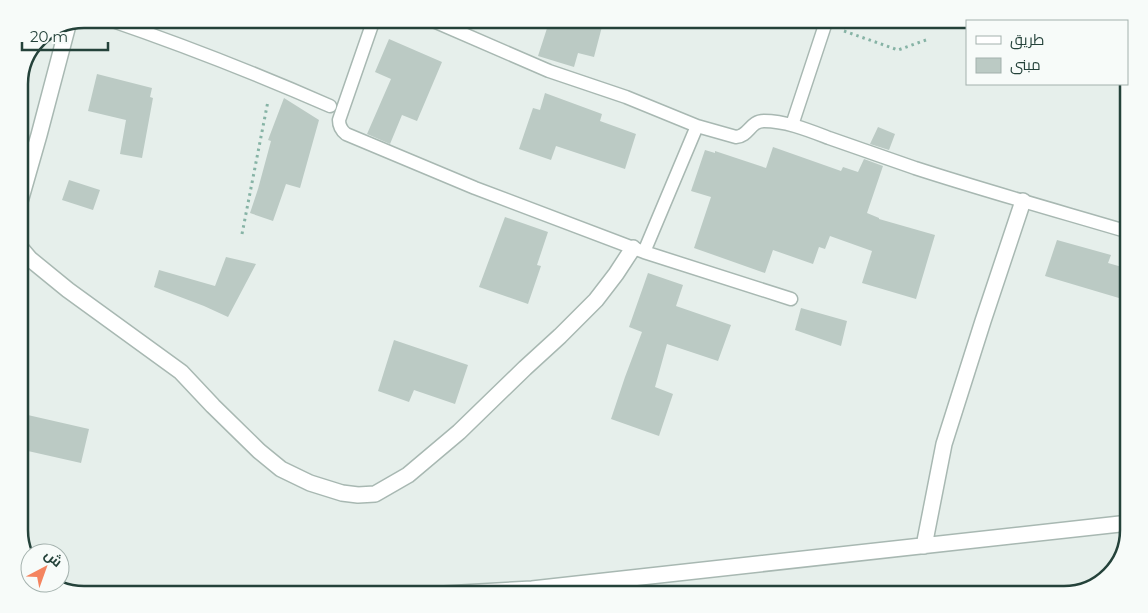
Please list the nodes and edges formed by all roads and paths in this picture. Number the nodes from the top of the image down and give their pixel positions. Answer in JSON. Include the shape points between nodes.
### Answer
{"nodes":[{"id":1,"x":133,"y":28,"type":"edge"},
{"id":2,"x":371,"y":28,"type":"edge"},
{"id":3,"x":450,"y":28,"type":"edge"},
{"id":4,"x":824,"y":28,"type":"edge"},
{"id":5,"x":841,"y":28,"type":"edge"},
{"id":6,"x":67,"y":31,"type":"edge"},
{"id":7,"x":926,"y":40,"type":"dead end"},
{"id":8,"x":272,"y":81,"type":"junction"},
{"id":9,"x":330,"y":106,"type":"dead end"},
{"id":10,"x":792,"y":125,"type":"junction"},
{"id":11,"x":697,"y":126,"type":"junction"},
{"id":12,"x":28,"y":174,"type":"edge"},
{"id":13,"x":1023,"y":201,"type":"junction"},
{"id":14,"x":1120,"y":229,"type":"edge"},
{"id":15,"x":242,"y":234,"type":"dead end"},
{"id":16,"x":638,"y":250,"type":"junction"},
{"id":17,"x":28,"y":257,"type":"edge"},
{"id":18,"x":791,"y":299,"type":"dead end"},
{"id":19,"x":1120,"y":524,"type":"edge"},
{"id":20,"x":924,"y":546,"type":"junction"},
{"id":21,"x":559,"y":586,"type":"edge"}],
"edges":[{"from":1,"to":8,"type":"lane"},
{"from":2,"to":16,"type":"lane","via":[[339,120],[342,130],[475,188]]},
{"from":3,"to":11,"type":"lane","via":[[550,71]]},
{"from":4,"to":10,"type":"lane"},
{"from":5,"to":7,"type":"path","via":[[898,50]]},
{"from":6,"to":12,"type":"street"},
{"from":8,"to":9,"type":"lane"},
{"from":8,"to":15,"type":"path"},
{"from":10,"to":11,"type":"lane","via":[[758,121],[741,137]]},
{"from":10,"to":13,"type":"lane"},
{"from":11,"to":16,"type":"lane"},
{"from":13,"to":14,"type":"lane"},
{"from":13,"to":20,"type":"street","via":[[944,444]]},
{"from":16,"to":17,"type":"street","via":[[596,300],[459,432],[408,475],[375,494],[358,495],[342,494],[281,469],[181,372],[68,290]]},
{"from":16,"to":18,"type":"lane"},
{"from":19,"to":20,"type":"street"},
{"from":20,"to":21,"type":"street"}]}
